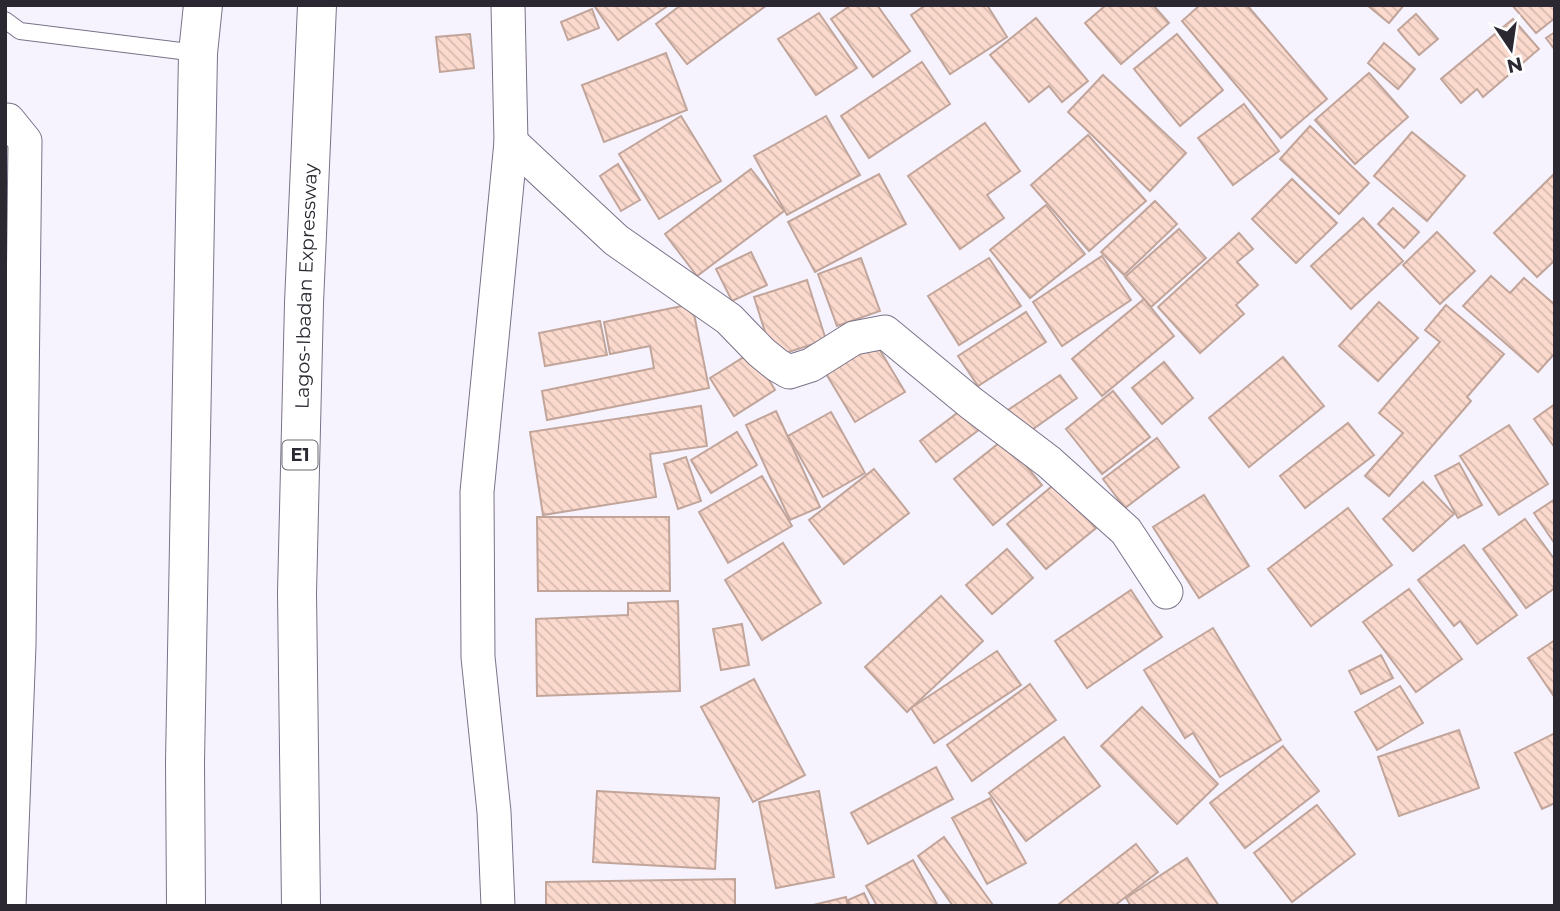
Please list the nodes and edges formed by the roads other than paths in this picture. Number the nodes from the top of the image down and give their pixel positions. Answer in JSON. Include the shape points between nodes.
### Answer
{"nodes":[{"id":1,"x":203,"y":5,"type":"edge"},
{"id":2,"x":317,"y":5,"type":"edge"},
{"id":3,"x":508,"y":5,"type":"edge"},
{"id":4,"x":5,"y":20,"type":"edge"},
{"id":5,"x":198,"y":53,"type":"junction"},
{"id":6,"x":5,"y":120,"type":"edge"},
{"id":7,"x":511,"y":142,"type":"junction"},
{"id":8,"x":1166,"y":592,"type":"dead end"},
{"id":9,"x":9,"y":906,"type":"edge"},
{"id":10,"x":186,"y":906,"type":"edge"},
{"id":11,"x":301,"y":906,"type":"edge"},
{"id":12,"x":498,"y":906,"type":"edge"}],
"edges":[{"from":1,"to":5,"type":"highway"},
{"from":2,"to":11,"type":"highway","name":"Lagos-Ibadan Expressway","number":"E1","via":[[297,593]]},
{"from":3,"to":7,"type":"street"},
{"from":4,"to":5,"type":"lane","via":[[20,31]]},
{"from":5,"to":10,"type":"highway"},
{"from":6,"to":9,"type":"street","via":[[25,141],[19,645]]},
{"from":7,"to":8,"type":"street","via":[[616,240],[729,320],[789,372],[811,365],[854,338],[885,332],[1049,462],[1126,531]]},
{"from":7,"to":12,"type":"street","via":[[477,492],[478,657],[494,812]]}]}
